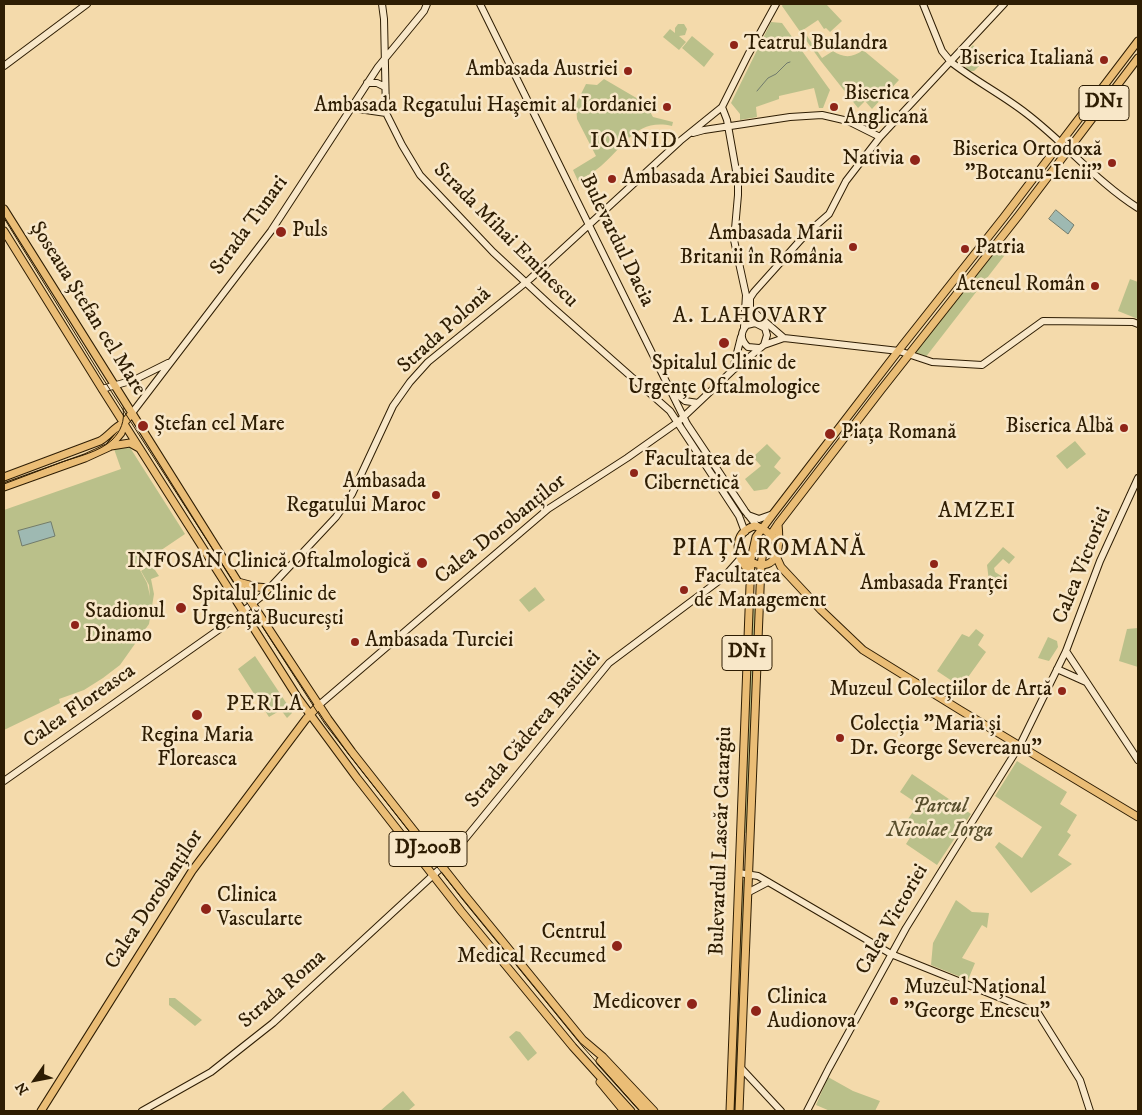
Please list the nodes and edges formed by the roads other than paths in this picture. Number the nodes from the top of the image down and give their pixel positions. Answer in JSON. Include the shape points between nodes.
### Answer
{"nodes":[{"id":1,"x":87,"y":4,"type":"edge"},
{"id":2,"x":382,"y":4,"type":"edge"},
{"id":3,"x":427,"y":4,"type":"edge"},
{"id":4,"x":480,"y":4,"type":"edge"},
{"id":5,"x":776,"y":4,"type":"edge"},
{"id":6,"x":923,"y":4,"type":"edge"},
{"id":7,"x":1004,"y":4,"type":"edge"},
{"id":8,"x":1138,"y":43,"type":"edge"},
{"id":9,"x":385,"y":57,"type":"junction"},
{"id":10,"x":1138,"y":58,"type":"edge"},
{"id":11,"x":951,"y":62,"type":"junction"},
{"id":12,"x":4,"y":66,"type":"edge"},
{"id":13,"x":367,"y":84,"type":"junction"},
{"id":14,"x":385,"y":88,"type":"junction"},
{"id":15,"x":722,"y":107,"type":"junction"},
{"id":16,"x":352,"y":108,"type":"junction"},
{"id":17,"x":386,"y":113,"type":"junction"},
{"id":18,"x":728,"y":126,"type":"junction"},
{"id":19,"x":687,"y":135,"type":"junction"},
{"id":20,"x":880,"y":137,"type":"junction"},
{"id":21,"x":1062,"y":143,"type":"junction"},
{"id":22,"x":1069,"y":149,"type":"junction"},
{"id":23,"x":1138,"y":208,"type":"edge"},
{"id":24,"x":4,"y":210,"type":"edge"},
{"id":25,"x":589,"y":225,"type":"junction"},
{"id":26,"x":4,"y":230,"type":"edge"},
{"id":27,"x":525,"y":282,"type":"junction"},
{"id":28,"x":745,"y":291,"type":"junction"},
{"id":29,"x":754,"y":292,"type":"junction"},
{"id":30,"x":748,"y":307,"type":"junction"},
{"id":31,"x":759,"y":324,"type":"junction"},
{"id":32,"x":1138,"y":324,"type":"edge"},
{"id":33,"x":744,"y":327,"type":"junction"},
{"id":34,"x":741,"y":336,"type":"junction"},
{"id":35,"x":784,"y":338,"type":"junction"},
{"id":36,"x":762,"y":346,"type":"junction"},
{"id":37,"x":898,"y":351,"type":"junction"},
{"id":38,"x":909,"y":355,"type":"junction"},
{"id":39,"x":172,"y":361,"type":"junction"},
{"id":40,"x":732,"y":371,"type":"junction"},
{"id":41,"x":115,"y":386,"type":"junction"},
{"id":42,"x":668,"y":386,"type":"junction"},
{"id":43,"x":102,"y":390,"type":"junction"},
{"id":44,"x":698,"y":403,"type":"junction"},
{"id":45,"x":132,"y":413,"type":"junction"},
{"id":46,"x":684,"y":417,"type":"junction"},
{"id":47,"x":678,"y":422,"type":"junction"},
{"id":48,"x":124,"y":423,"type":"junction"},
{"id":49,"x":109,"y":447,"type":"junction"},
{"id":50,"x":140,"y":448,"type":"junction"},
{"id":51,"x":4,"y":477,"type":"edge"},
{"id":52,"x":1138,"y":478,"type":"edge"},
{"id":53,"x":4,"y":487,"type":"edge"},
{"id":54,"x":747,"y":514,"type":"junction"},
{"id":55,"x":773,"y":514,"type":"junction"},
{"id":56,"x":778,"y":524,"type":"junction"},
{"id":57,"x":760,"y":527,"type":"junction"},
{"id":58,"x":744,"y":532,"type":"junction"},
{"id":59,"x":770,"y":535,"type":"junction"},
{"id":60,"x":740,"y":540,"type":"junction"},
{"id":61,"x":777,"y":552,"type":"junction"},
{"id":62,"x":740,"y":559,"type":"junction"},
{"id":63,"x":751,"y":563,"type":"junction"},
{"id":64,"x":764,"y":564,"type":"junction"},
{"id":65,"x":781,"y":567,"type":"junction"},
{"id":66,"x":750,"y":572,"type":"junction"},
{"id":67,"x":238,"y":582,"type":"junction"},
{"id":68,"x":269,"y":588,"type":"junction"},
{"id":69,"x":248,"y":608,"type":"junction"},
{"id":70,"x":1066,"y":651,"type":"junction"},
{"id":71,"x":1058,"y":668,"type":"junction"},
{"id":72,"x":1087,"y":682,"type":"junction"},
{"id":73,"x":319,"y":705,"type":"junction"},
{"id":74,"x":310,"y":714,"type":"junction"},
{"id":75,"x":1020,"y":745,"type":"junction"},
{"id":76,"x":1138,"y":760,"type":"edge"},
{"id":77,"x":4,"y":781,"type":"edge"},
{"id":78,"x":1138,"y":816,"type":"edge"},
{"id":79,"x":442,"y":867,"type":"junction"},
{"id":80,"x":739,"y":873,"type":"junction"},
{"id":81,"x":750,"y":874,"type":"junction"},
{"id":82,"x":433,"y":876,"type":"junction"},
{"id":83,"x":768,"y":882,"type":"junction"},
{"id":84,"x":749,"y":892,"type":"junction"},
{"id":85,"x":891,"y":954,"type":"junction"},
{"id":86,"x":583,"y":1040,"type":"junction"},
{"id":87,"x":741,"y":1068,"type":"junction"},
{"id":88,"x":599,"y":1078,"type":"junction"},
{"id":89,"x":41,"y":1111,"type":"edge"},
{"id":90,"x":142,"y":1111,"type":"edge"},
{"id":91,"x":624,"y":1111,"type":"edge"},
{"id":92,"x":631,"y":1111,"type":"edge"},
{"id":93,"x":645,"y":1111,"type":"edge"},
{"id":94,"x":654,"y":1111,"type":"edge"},
{"id":95,"x":730,"y":1111,"type":"edge"},
{"id":96,"x":740,"y":1111,"type":"edge"},
{"id":97,"x":780,"y":1111,"type":"edge"},
{"id":98,"x":807,"y":1111,"type":"edge"},
{"id":99,"x":1090,"y":1111,"type":"edge"}],
"edges":[{"from":1,"to":12,"type":"street"},
{"from":2,"to":9,"type":"street","name":"Strada Mihai Eminescu"},
{"from":3,"to":9,"type":"street","name":"Strada Tunari"},
{"from":4,"to":25,"type":"street","name":"Bulevardul Dacia"},
{"from":5,"to":15,"type":"street"},
{"from":6,"to":11,"type":"street","via":[[942,51]]},
{"from":7,"to":11,"type":"street"},
{"from":8,"to":21,"type":"main road","number":"DN1"},
{"from":9,"to":13,"type":"street","name":"Strada Tunari"},
{"from":9,"to":14,"type":"street","name":"Strada Mihai Eminescu"},
{"from":10,"to":22,"type":"main road","number":"DN1"},
{"from":11,"to":20,"type":"street"},
{"from":11,"to":21,"type":"street","via":[[1024,111]]},
{"from":13,"to":14,"type":"street","via":[[375,82]]},
{"from":13,"to":16,"type":"street","name":"Strada Tunari"},
{"from":14,"to":17,"type":"street","name":"Strada Mihai Eminescu"},
{"from":15,"to":18,"type":"street"},
{"from":15,"to":19,"type":"street","name":"Strada Polonă"},
{"from":16,"to":17,"type":"street"},
{"from":16,"to":39,"type":"street","name":"Strada Tunari","via":[[271,231]]},
{"from":17,"to":27,"type":"street","name":"Strada Mihai Eminescu","via":[[420,175]]},
{"from":18,"to":19,"type":"street"},
{"from":18,"to":20,"type":"street","via":[[822,115],[848,121]]},
{"from":18,"to":28,"type":"street","via":[[738,187],[734,245]]},
{"from":19,"to":25,"type":"street","name":"Strada Polonă"},
{"from":20,"to":29,"type":"street","via":[[850,174],[829,214],[805,235]]},
{"from":21,"to":22,"type":"street"},
{"from":21,"to":37,"type":"main road","number":"DN1"},
{"from":22,"to":23,"type":"street","via":[[1110,188]]},
{"from":22,"to":38,"type":"main road","number":"DN1"},
{"from":24,"to":41,"type":"main road","name":"Șoseaua Ștefan cel Mare"},
{"from":25,"to":27,"type":"street","name":"Strada Polonă"},
{"from":25,"to":42,"type":"street","name":"Bulevardul Dacia"},
{"from":26,"to":43,"type":"main road","name":"Șoseaua Ștefan cel Mare"},
{"from":27,"to":47,"type":"street","name":"Strada Mihai Eminescu","via":[[670,411]]},
{"from":27,"to":68,"type":"street","name":"Strada Polonă","via":[[428,362],[410,382],[386,420],[347,503]]},
{"from":28,"to":29,"type":"street"},
{"from":28,"to":30,"type":"street"},
{"from":29,"to":30,"type":"street"},
{"from":30,"to":31,"type":"street"},
{"from":30,"to":33,"type":"street"},
{"from":30,"to":35,"type":"street"},
{"from":31,"to":33,"type":"street","via":[[751,323]]},
{"from":31,"to":36,"type":"street","via":[[767,335]]},
{"from":32,"to":38,"type":"street","via":[[1043,321],[982,365],[932,362]]},
{"from":33,"to":34,"type":"street"},
{"from":34,"to":36,"type":"street","via":[[748,347]]},
{"from":34,"to":40,"type":"street"},
{"from":35,"to":36,"type":"street"},
{"from":35,"to":37,"type":"street"},
{"from":36,"to":40,"type":"street","name":"Calea Dorobanților"},
{"from":37,"to":38,"type":"street"},
{"from":37,"to":55,"type":"main road","number":"DN1"},
{"from":38,"to":56,"type":"main road","number":"DN1"},
{"from":39,"to":41,"type":"street","name":"Strada Tunari","via":[[138,379]]},
{"from":39,"to":45,"type":"street","name":"Strada Tunari"},
{"from":40,"to":44,"type":"street","name":"Calea Dorobanților"},
{"from":41,"to":43,"type":"street","name":"Strada Tunari"},
{"from":41,"to":45,"type":"main road","name":"Șoseaua Ștefan cel Mare"},
{"from":42,"to":44,"type":"street","via":[[681,398]]},
{"from":42,"to":46,"type":"street","name":"Bulevardul Dacia"},
{"from":43,"to":48,"type":"main road","name":"Șoseaua Ștefan cel Mare"},
{"from":44,"to":46,"type":"street","name":"Calea Dorobanților"},
{"from":45,"to":48,"type":"main road","name":"Strada Tunari"},
{"from":45,"to":67,"type":"main road","name":"Șoseaua Ștefan cel Mare"},
{"from":46,"to":47,"type":"street","name":"Calea Dorobanților"},
{"from":46,"to":54,"type":"street","name":"Bulevardul Dacia"},
{"from":47,"to":58,"type":"street","via":[[739,516]]},
{"from":47,"to":73,"type":"street","name":"Calea Dorobanților","via":[[548,509]]},
{"from":48,"to":49,"type":"main road","via":[[121,433]]},
{"from":48,"to":50,"type":"main road","name":"Șoseaua Ștefan cel Mare"},
{"from":48,"to":51,"type":"main road","via":[[96,443]]},
{"from":49,"to":50,"type":"main road","via":[[130,442]]},
{"from":49,"to":53,"type":"main road"},
{"from":50,"to":69,"type":"main road","name":"Șoseaua Ștefan cel Mare"},
{"from":52,"to":70,"type":"street","name":"Calea Victoriei","via":[[1100,561]]},
{"from":54,"to":55,"type":"street","via":[[759,519]]},
{"from":54,"to":57,"type":"street","name":"Bulevardul Dacia"},
{"from":55,"to":57,"type":"main road","number":"DN1"},
{"from":56,"to":59,"type":"main road","number":"DN1"},
{"from":56,"to":61,"type":"main road"},
{"from":57,"to":58,"type":"main road","via":[[752,526]]},
{"from":57,"to":59,"type":"main road","name":"Bulevardul Dacia"},
{"from":57,"to":63,"type":"main road","number":"DN1"},
{"from":58,"to":60,"type":"main road"},
{"from":59,"to":61,"type":"main road"},
{"from":59,"to":64,"type":"main road","number":"DN1","via":[[764,545]]},
{"from":60,"to":62,"type":"main road"},
{"from":60,"to":63,"type":"main road","via":[[741,552]]},
{"from":61,"to":64,"type":"main road"},
{"from":61,"to":65,"type":"main road"},
{"from":62,"to":66,"type":"main road"},
{"from":62,"to":79,"type":"street","name":"Strada Căderea Bastiliei","via":[[724,578],[609,664]]},
{"from":63,"to":64,"type":"main road"},
{"from":63,"to":66,"type":"main road","number":"DN1"},
{"from":64,"to":65,"type":"main road"},
{"from":64,"to":81,"type":"main road","name":"Bulevardul Lascăr Catargiu","number":"DN1"},
{"from":65,"to":75,"type":"main road","via":[[863,650]]},
{"from":66,"to":80,"type":"main road","name":"Bulevardul Lascăr Catargiu","number":"DN1"},
{"from":67,"to":68,"type":"main road"},
{"from":67,"to":69,"type":"main road","name":"Șoseaua Ștefan cel Mare"},
{"from":68,"to":69,"type":"street","name":"Strada Polonă"},
{"from":69,"to":73,"type":"main road","name":"Șoseaua Ștefan cel Mare"},
{"from":69,"to":74,"type":"main road","name":"Șoseaua Ștefan cel Mare"},
{"from":69,"to":77,"type":"street","name":"Calea Floreasca"},
{"from":70,"to":71,"type":"street","name":"Calea Victoriei"},
{"from":70,"to":72,"type":"street"},
{"from":71,"to":72,"type":"street"},
{"from":71,"to":75,"type":"street","name":"Calea Victoriei"},
{"from":72,"to":76,"type":"street"},
{"from":73,"to":74,"type":"main road","name":"Calea Dorobanților"},
{"from":73,"to":79,"type":"main road","number":"DJ200B"},
{"from":74,"to":82,"type":"main road","number":"DJ200B"},
{"from":74,"to":89,"type":"main road","name":"Calea Dorobanților","via":[[197,864]]},
{"from":75,"to":78,"type":"main road"},
{"from":75,"to":85,"type":"street","name":"Calea Victoriei"},
{"from":79,"to":82,"type":"street","name":"Strada Căderea Bastiliei"},
{"from":79,"to":86,"type":"main road","number":"DJ200B"},
{"from":80,"to":81,"type":"street"},
{"from":80,"to":95,"type":"main road","name":"Bulevardul Lascăr Catargiu","number":"DN1"},
{"from":81,"to":83,"type":"street"},
{"from":81,"to":84,"type":"main road","name":"Bulevardul Lascăr Catargiu","number":"DN1"},
{"from":82,"to":88,"type":"main road","number":"DJ200B"},
{"from":82,"to":90,"type":"street","name":"Strada Roma","via":[[265,1029],[211,1072]]},
{"from":83,"to":84,"type":"street"},
{"from":83,"to":85,"type":"street"},
{"from":84,"to":87,"type":"main road","name":"Bulevardul Lascăr Catargiu","number":"DN1"},
{"from":85,"to":98,"type":"street","name":"Calea Victoriei"},
{"from":85,"to":99,"type":"street","via":[[1036,1012],[1080,1080]]},
{"from":86,"to":93,"type":"main road"},
{"from":86,"to":94,"type":"main road","number":"DJ200B"},
{"from":87,"to":96,"type":"main road","name":"Bulevardul Lascăr Catargiu","number":"DN1"},
{"from":87,"to":97,"type":"street"},
{"from":88,"to":91,"type":"main road","number":"DJ200B"},
{"from":88,"to":92,"type":"main road"}]}
